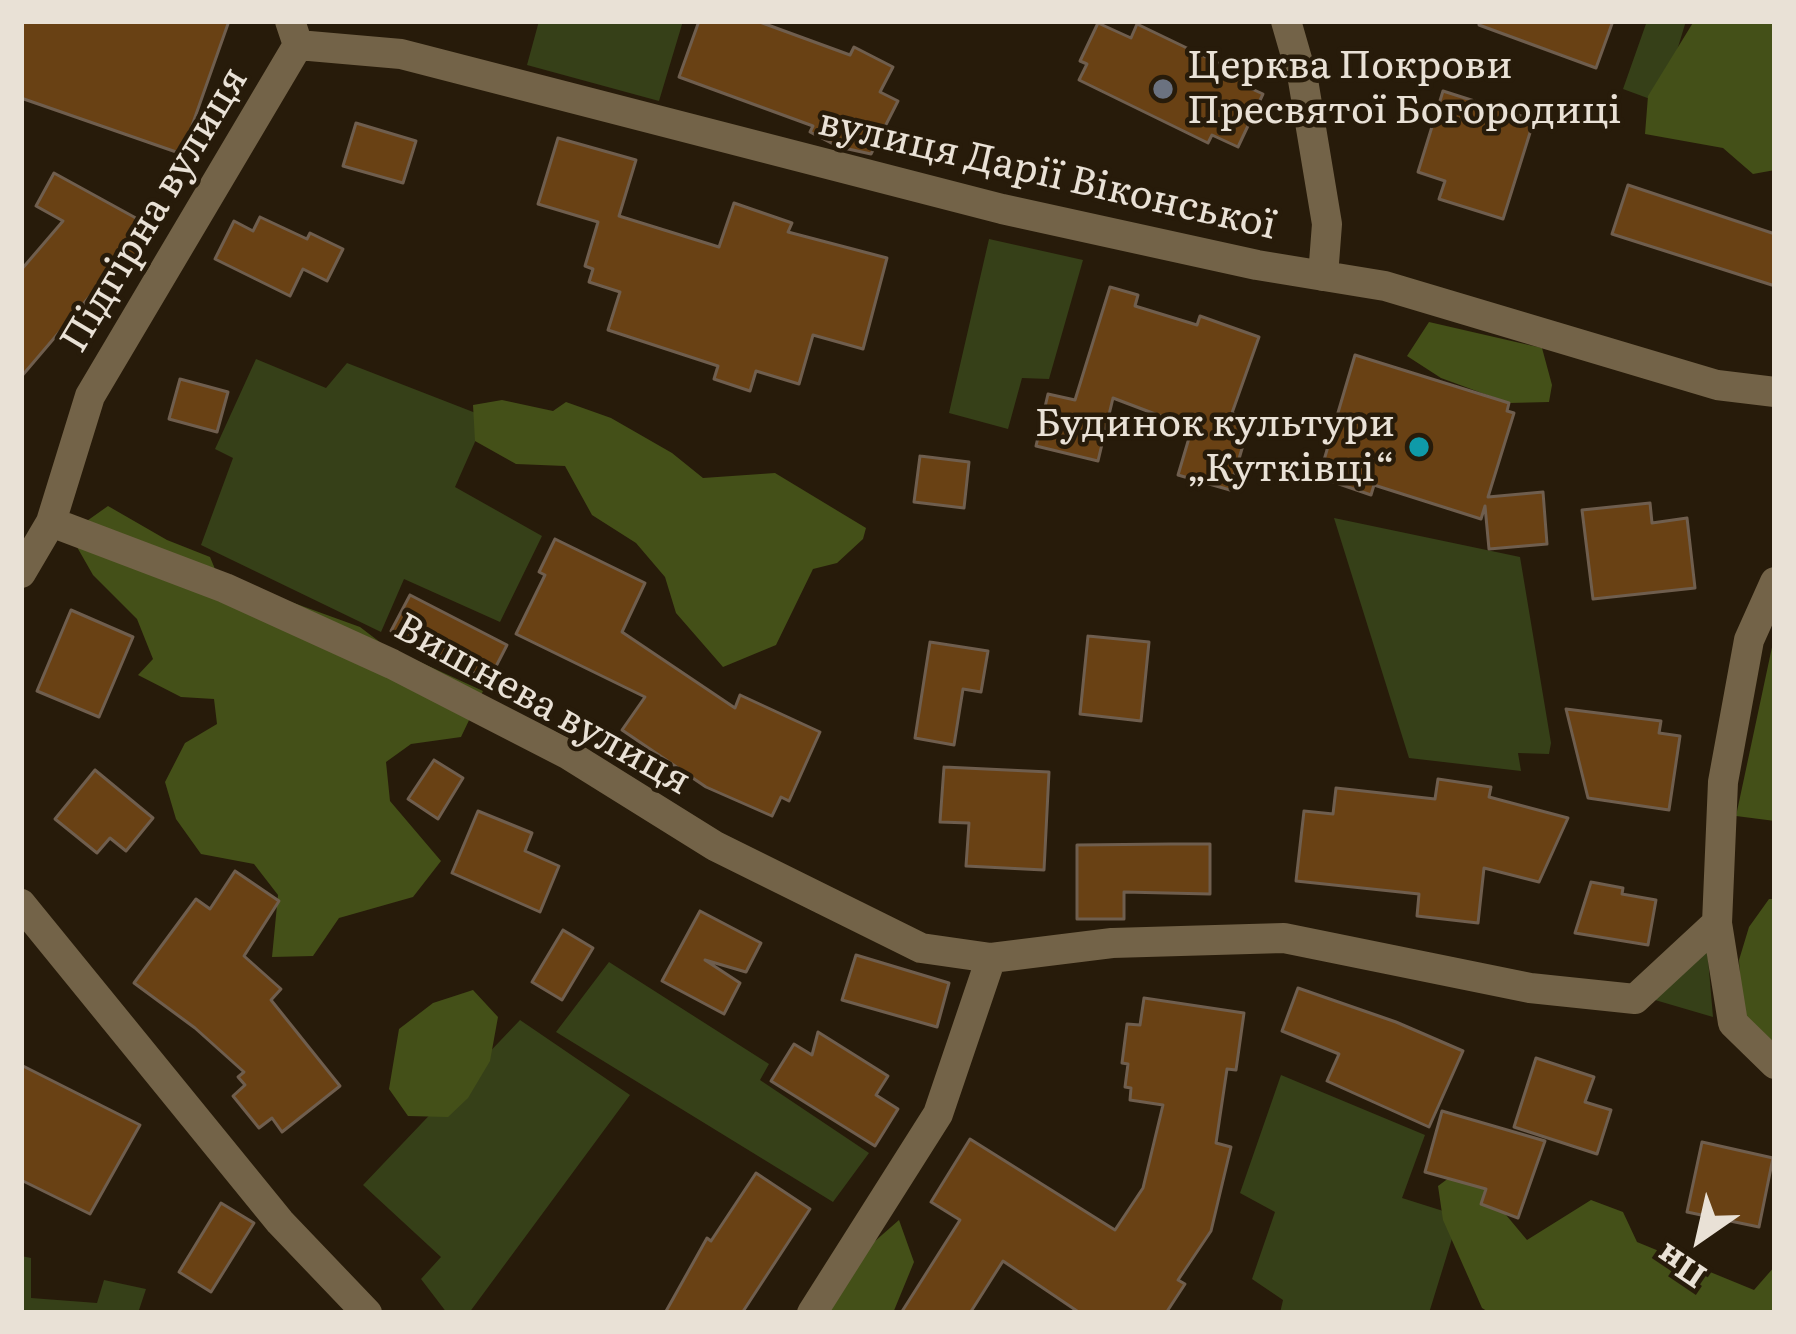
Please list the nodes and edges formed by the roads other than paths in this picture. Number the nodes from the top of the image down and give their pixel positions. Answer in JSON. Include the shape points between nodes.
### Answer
{"nodes":[{"id":1,"x":1286,"y":21,"type":"edge"},
{"id":2,"x":294,"y":33,"type":"edge"},
{"id":3,"x":1323,"y":276,"type":"junction"},
{"id":4,"x":1775,"y":392,"type":"edge"},
{"id":5,"x":51,"y":522,"type":"junction"},
{"id":6,"x":21,"y":573,"type":"edge"},
{"id":7,"x":1775,"y":582,"type":"edge"},
{"id":8,"x":21,"y":904,"type":"edge"},
{"id":9,"x":1717,"y":923,"type":"junction"},
{"id":10,"x":991,"y":958,"type":"junction"},
{"id":11,"x":1775,"y":1064,"type":"edge"},
{"id":12,"x":367,"y":1313,"type":"edge"},
{"id":13,"x":812,"y":1313,"type":"edge"}],
"edges":[{"from":1,"to":3,"type":"street","via":[[1328,224]]},
{"from":2,"to":3,"type":"street","name":"вулиця Дарії Віконської","via":[[1002,209]]},
{"from":2,"to":5,"type":"street","name":"Підгірна вулиця","via":[[90,396]]},
{"from":3,"to":4,"type":"street","name":"вулиця Дарії Віконської","via":[[1385,286],[1717,385]]},
{"from":5,"to":6,"type":"street","name":"Підгірна вулиця"},
{"from":5,"to":10,"type":"street","name":"Вишнева вулиця","via":[[392,664],[569,755],[715,846],[921,948]]},
{"from":7,"to":9,"type":"street","via":[[1749,640],[1723,782]]},
{"from":8,"to":12,"type":"street","via":[[280,1222]]},
{"from":9,"to":10,"type":"street","name":"Вишнева вулиця","via":[[1634,999],[1530,988],[1284,938],[1112,943]]},
{"from":9,"to":11,"type":"street","via":[[1733,1023]]},
{"from":10,"to":13,"type":"street","via":[[938,1114]]}]}
